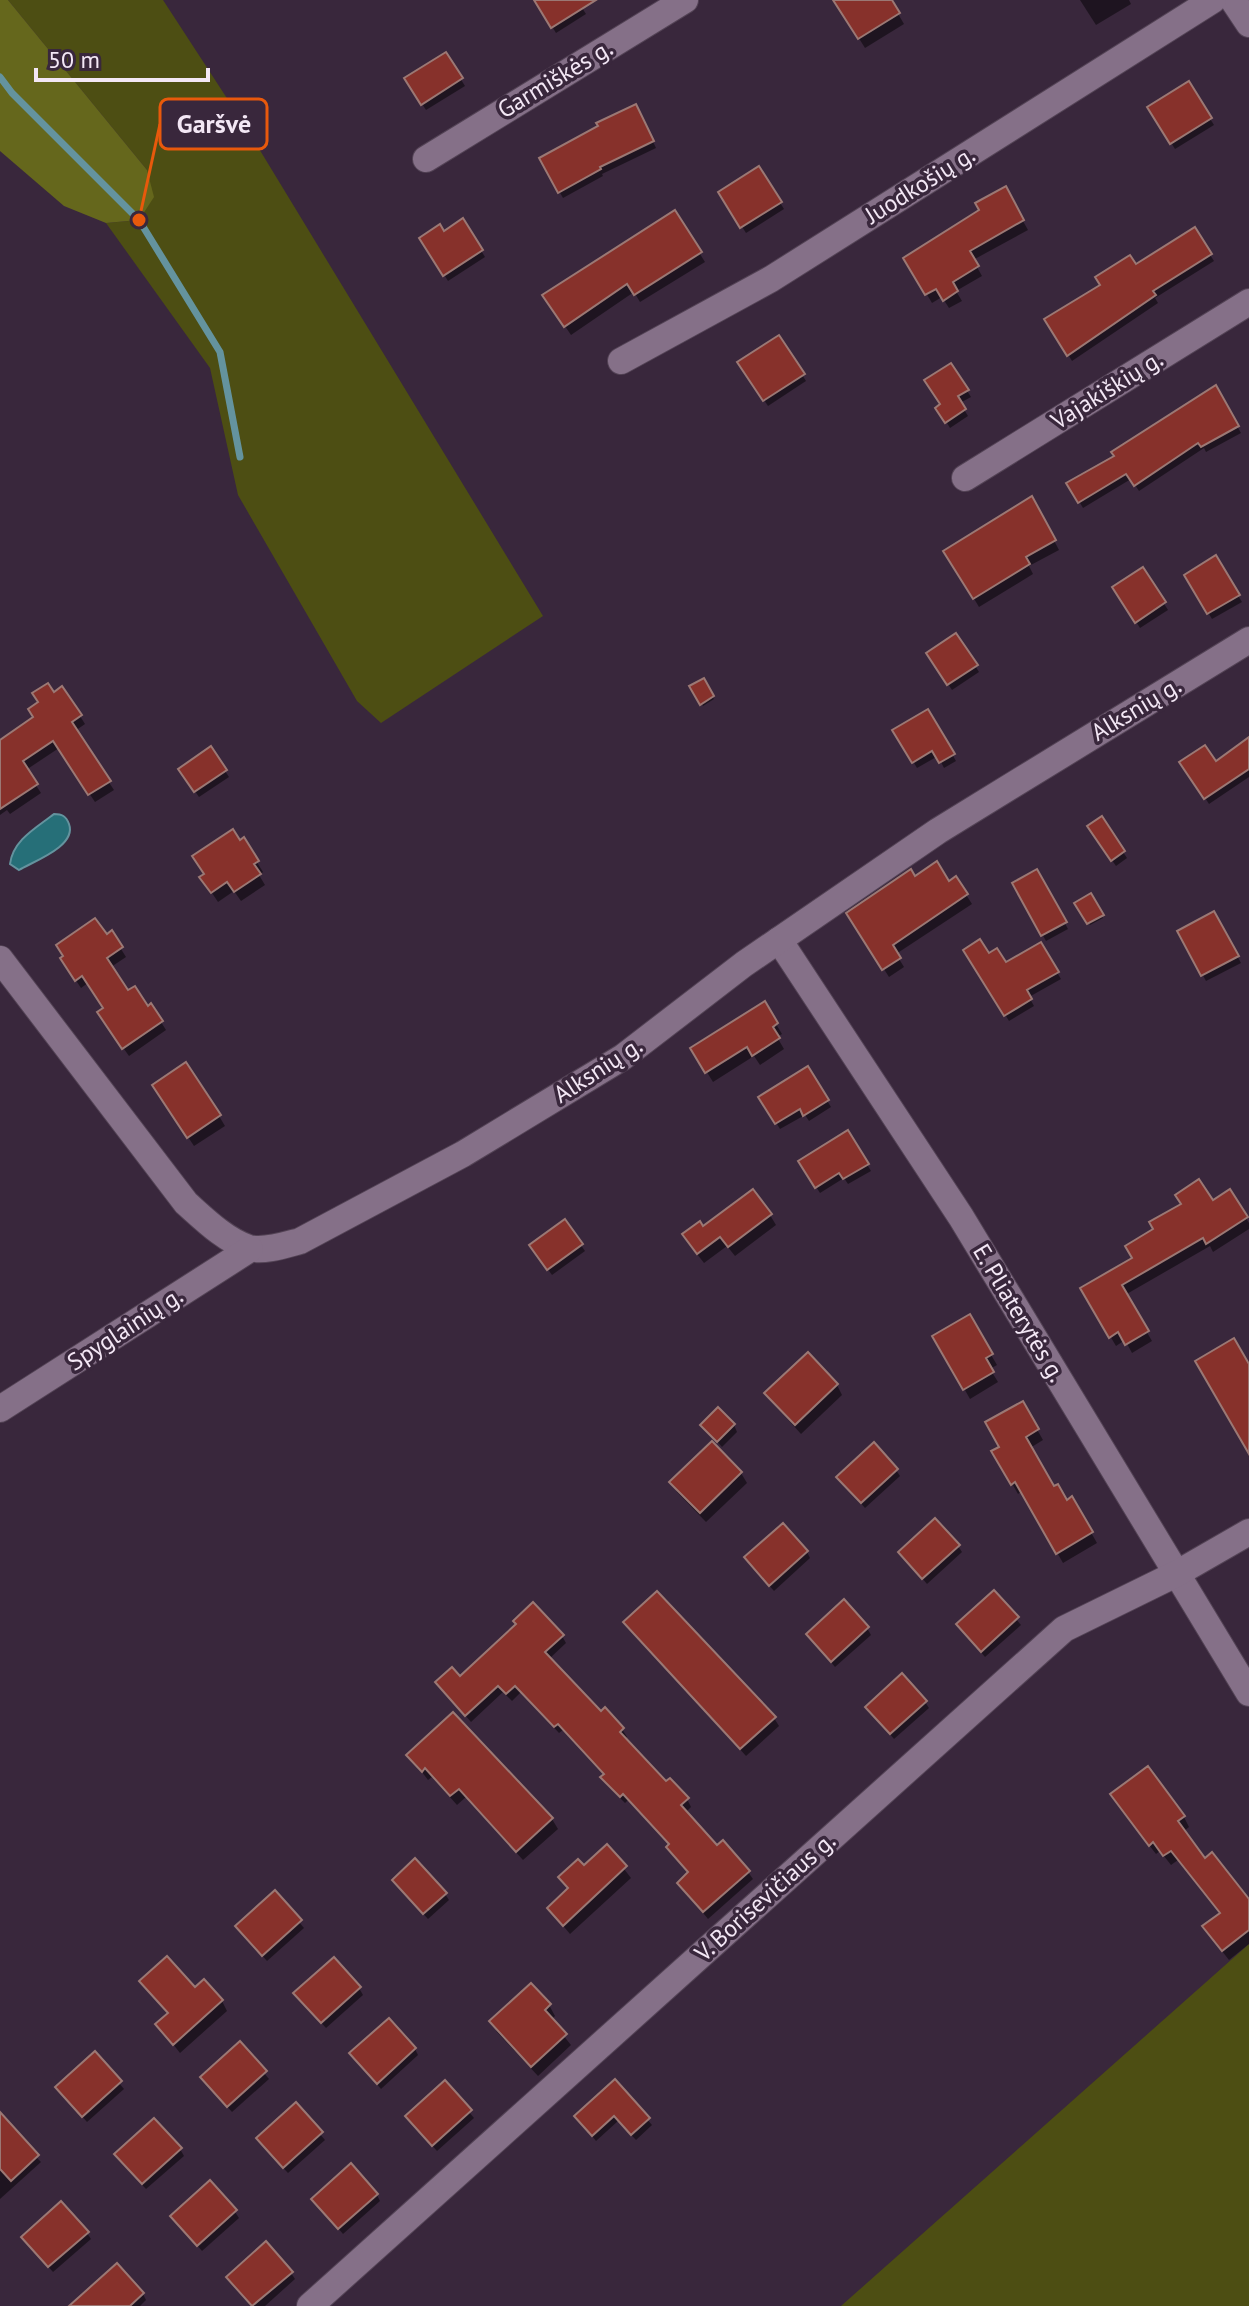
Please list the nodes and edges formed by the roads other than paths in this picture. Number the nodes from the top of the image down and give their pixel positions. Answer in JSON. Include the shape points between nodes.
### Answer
{"nodes":[{"id":1,"x":685,"y":0,"type":"edge"},
{"id":2,"x":1213,"y":0,"type":"edge"},
{"id":3,"x":1233,"y":0,"type":"edge"},
{"id":4,"x":1249,"y":24,"type":"edge"},
{"id":5,"x":426,"y":159,"type":"dead end"},
{"id":6,"x":1249,"y":302,"type":"edge"},
{"id":7,"x":621,"y":361,"type":"dead end"},
{"id":8,"x":965,"y":478,"type":"dead end"},
{"id":9,"x":1249,"y":640,"type":"edge"},
{"id":10,"x":779,"y":940,"type":"junction"},
{"id":11,"x":0,"y":959,"type":"edge"},
{"id":12,"x":250,"y":1249,"type":"junction"},
{"id":13,"x":0,"y":1409,"type":"edge"},
{"id":14,"x":1249,"y":1532,"type":"edge"},
{"id":15,"x":1176,"y":1574,"type":"junction"},
{"id":16,"x":1249,"y":1693,"type":"edge"},
{"id":17,"x":310,"y":2306,"type":"edge"}],
"edges":[{"from":1,"to":5,"type":"street","name":"Garmiškės g."},
{"from":2,"to":7,"type":"street","name":"Juodkošių g.","via":[[771,279]]},
{"from":3,"to":4,"type":"street"},
{"from":6,"to":8,"type":"street","name":"Vajakiškių g."},
{"from":9,"to":10,"type":"street","name":"Alksnių g.","via":[[938,831]]},
{"from":10,"to":12,"type":"street","name":"Alksnių g.","via":[[623,1057],[463,1154],[300,1241]]},
{"from":10,"to":15,"type":"street","name":"E. Pliaterytės g.","via":[[961,1217]]},
{"from":11,"to":12,"type":"street","via":[[186,1203],[215,1229]]},
{"from":12,"to":13,"type":"street","name":"Spyglainių g."},
{"from":14,"to":15,"type":"street","name":"V. Borisevičiaus g."},
{"from":15,"to":16,"type":"street","name":"E. Pliaterytės g."},
{"from":15,"to":17,"type":"street","name":"V. Borisevičiaus g.","via":[[1064,1629]]}]}
